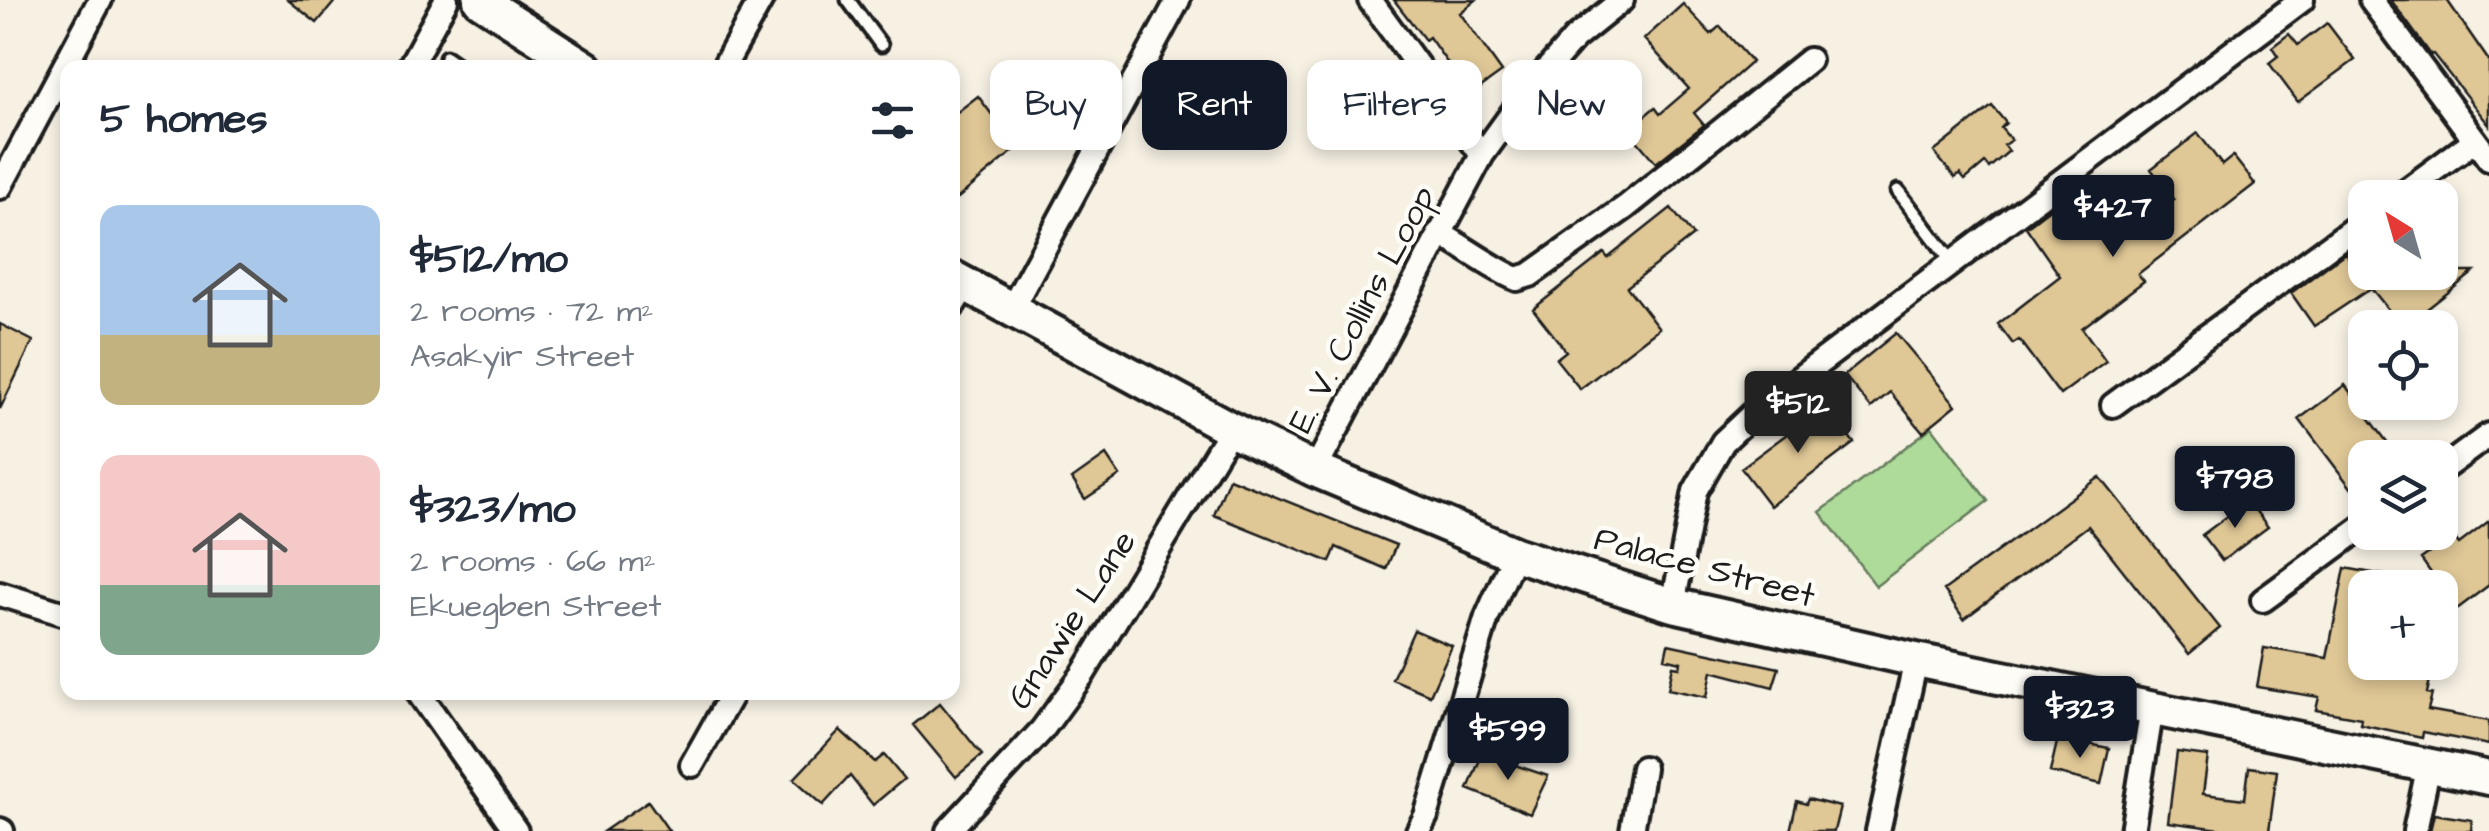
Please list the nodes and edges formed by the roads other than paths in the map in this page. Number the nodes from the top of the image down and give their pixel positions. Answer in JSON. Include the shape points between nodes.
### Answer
{"nodes":[{"id":1,"x":100,"y":0,"type":"edge"},
{"id":2,"x":446,"y":0,"type":"edge"},
{"id":3,"x":480,"y":0,"type":"edge"},
{"id":4,"x":760,"y":0,"type":"edge"},
{"id":5,"x":848,"y":0,"type":"edge"},
{"id":6,"x":1178,"y":0,"type":"edge"},
{"id":7,"x":1370,"y":0,"type":"edge"},
{"id":8,"x":1622,"y":0,"type":"edge"},
{"id":9,"x":2302,"y":0,"type":"edge"},
{"id":10,"x":2376,"y":2,"type":"edge"},
{"id":11,"x":881,"y":46,"type":"dead end"},
{"id":12,"x":446,"y":57,"type":"dead end"},
{"id":13,"x":68,"y":60,"type":"edge"},
{"id":14,"x":413,"y":60,"type":"edge"},
{"id":15,"x":450,"y":60,"type":"edge"},
{"id":16,"x":567,"y":60,"type":"edge"},
{"id":17,"x":727,"y":60,"type":"edge"},
{"id":18,"x":1809,"y":60,"type":"dead end"},
{"id":19,"x":60,"y":75,"type":"edge"},
{"id":20,"x":2482,"y":149,"type":"edge"},
{"id":21,"x":1482,"y":155,"type":"junction"},
{"id":22,"x":2428,"y":180,"type":"edge"},
{"id":23,"x":0,"y":188,"type":"edge"},
{"id":24,"x":1898,"y":191,"type":"dead end"},
{"id":25,"x":2348,"y":232,"type":"edge"},
{"id":26,"x":1439,"y":233,"type":"junction"},
{"id":27,"x":1952,"y":263,"type":"junction"},
{"id":28,"x":960,"y":291,"type":"edge"},
{"id":29,"x":1012,"y":308,"type":"junction"},
{"id":30,"x":2113,"y":405,"type":"dead end"},
{"id":31,"x":1231,"y":429,"type":"junction"},
{"id":32,"x":2489,"y":435,"type":"edge"},
{"id":33,"x":2458,"y":458,"type":"edge"},
{"id":34,"x":1315,"y":470,"type":"junction"},
{"id":35,"x":2348,"y":537,"type":"edge"},
{"id":36,"x":1515,"y":554,"type":"junction"},
{"id":37,"x":0,"y":594,"type":"edge"},
{"id":38,"x":2262,"y":600,"type":"dead end"},
{"id":39,"x":1673,"y":605,"type":"junction"},
{"id":40,"x":60,"y":613,"type":"edge"},
{"id":41,"x":1916,"y":660,"type":"junction"},
{"id":42,"x":424,"y":700,"type":"edge"},
{"id":43,"x":729,"y":700,"type":"edge"},
{"id":44,"x":2152,"y":708,"type":"junction"},
{"id":45,"x":2429,"y":764,"type":"junction"},
{"id":46,"x":692,"y":765,"type":"dead end"},
{"id":47,"x":1643,"y":768,"type":"dead end"},
{"id":48,"x":2489,"y":778,"type":"edge"},
{"id":49,"x":516,"y":831,"type":"edge"},
{"id":50,"x":948,"y":831,"type":"edge"},
{"id":51,"x":1418,"y":831,"type":"edge"},
{"id":52,"x":1632,"y":831,"type":"edge"},
{"id":53,"x":1878,"y":831,"type":"edge"},
{"id":54,"x":2132,"y":831,"type":"edge"},
{"id":55,"x":2415,"y":831,"type":"edge"}],
"edges":[{"from":1,"to":13,"type":"street"},
{"from":2,"to":14,"type":"street"},
{"from":3,"to":16,"type":"street"},
{"from":4,"to":17,"type":"street"},
{"from":5,"to":11,"type":"lane"},
{"from":6,"to":29,"type":"street"},
{"from":7,"to":21,"type":"street"},
{"from":8,"to":21,"type":"street","name":"E. V. Collins Loop","via":[[1564,51]]},
{"from":9,"to":27,"type":"street"},
{"from":10,"to":20,"type":"street"},
{"from":12,"to":15,"type":"lane"},
{"from":18,"to":26,"type":"street","via":[[1626,207],[1530,274],[1517,279],[1500,272]]},
{"from":19,"to":23,"type":"street"},
{"from":20,"to":22,"type":"street"},
{"from":21,"to":26,"type":"street","name":"E. V. Collins Loop"},
{"from":24,"to":27,"type":"lane"},
{"from":25,"to":30,"type":"street"},
{"from":26,"to":34,"type":"street","name":"E. V. Collins Loop"},
{"from":27,"to":39,"type":"street","via":[[1723,442],[1696,491]]},
{"from":28,"to":29,"type":"street","name":"Palace Street"},
{"from":29,"to":31,"type":"street","name":"Palace Street"},
{"from":31,"to":34,"type":"street","name":"Palace Street"},
{"from":31,"to":50,"type":"street","name":"Gnawie Lane","via":[[1083,674],[1042,730]]},
{"from":32,"to":33,"type":"street"},
{"from":34,"to":36,"type":"street","name":"Palace Street"},
{"from":35,"to":38,"type":"street"},
{"from":36,"to":39,"type":"street","name":"Palace Street"},
{"from":36,"to":51,"type":"street","via":[[1496,591]]},
{"from":37,"to":40,"type":"street"},
{"from":39,"to":41,"type":"street","name":"Palace Street"},
{"from":41,"to":44,"type":"street","name":"Palace Street"},
{"from":41,"to":53,"type":"street"},
{"from":42,"to":49,"type":"street"},
{"from":43,"to":46,"type":"street"},
{"from":44,"to":45,"type":"street","name":"Palace Street"},
{"from":44,"to":54,"type":"street"},
{"from":45,"to":48,"type":"street","name":"Palace Street"},
{"from":45,"to":55,"type":"street"},
{"from":47,"to":52,"type":"street"}]}
